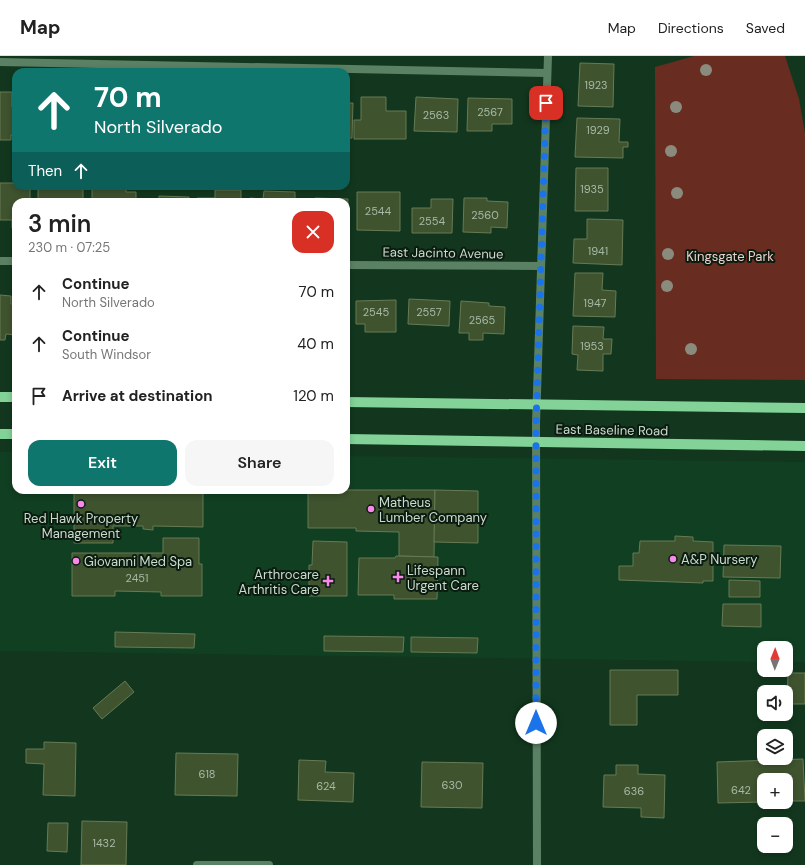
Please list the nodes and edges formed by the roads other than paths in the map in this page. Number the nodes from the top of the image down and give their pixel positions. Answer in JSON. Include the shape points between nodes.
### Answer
{"nodes":[{"id":1,"x":548,"y":56,"type":"edge"},
{"id":2,"x":0,"y":62,"type":"edge"},
{"id":3,"x":298,"y":68,"type":"edge"},
{"id":4,"x":350,"y":69,"type":"edge"},
{"id":5,"x":547,"y":73,"type":"junction"},
{"id":6,"x":0,"y":261,"type":"edge"},
{"id":7,"x":12,"y":261,"type":"edge"},
{"id":8,"x":350,"y":264,"type":"edge"},
{"id":9,"x":540,"y":266,"type":"junction"},
{"id":10,"x":0,"y":397,"type":"edge"},
{"id":11,"x":12,"y":397,"type":"edge"},
{"id":12,"x":350,"y":402,"type":"edge"},
{"id":13,"x":536,"y":404,"type":"junction"},
{"id":14,"x":805,"y":408,"type":"edge"},
{"id":15,"x":0,"y":434,"type":"edge"},
{"id":16,"x":12,"y":434,"type":"edge"},
{"id":17,"x":350,"y":439,"type":"edge"},
{"id":18,"x":536,"y":441,"type":"junction"},
{"id":19,"x":805,"y":446,"type":"edge"},
{"id":20,"x":197,"y":864,"type":"edge"},
{"id":21,"x":269,"y":865,"type":"edge"},
{"id":22,"x":537,"y":865,"type":"edge"}],
"edges":[{"from":1,"to":5,"type":"street"},
{"from":2,"to":3,"type":"street"},
{"from":4,"to":5,"type":"street"},
{"from":5,"to":9,"type":"street"},
{"from":6,"to":7,"type":"street"},
{"from":8,"to":9,"type":"street","name":"East Jacinto Avenue"},
{"from":9,"to":13,"type":"street"},
{"from":10,"to":11,"type":"main road"},
{"from":12,"to":13,"type":"main road","name":"East Baseline Road"},
{"from":13,"to":14,"type":"main road","name":"East Baseline Road"},
{"from":13,"to":18,"type":"street"},
{"from":15,"to":16,"type":"main road"},
{"from":17,"to":18,"type":"main road","name":"East Baseline Road"},
{"from":18,"to":19,"type":"main road","name":"East Baseline Road"},
{"from":18,"to":22,"type":"street"},
{"from":20,"to":21,"type":"street"}]}
